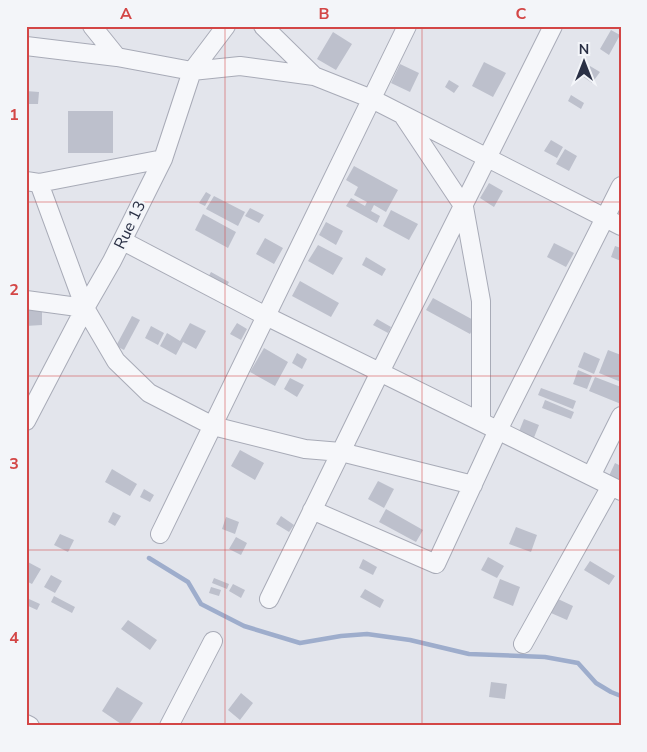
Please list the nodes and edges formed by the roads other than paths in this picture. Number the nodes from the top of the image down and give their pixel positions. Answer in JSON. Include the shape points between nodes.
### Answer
{"nodes":[{"id":1,"x":92,"y":26,"type":"edge"},
{"id":2,"x":226,"y":26,"type":"edge"},
{"id":3,"x":263,"y":26,"type":"edge"},
{"id":4,"x":407,"y":26,"type":"edge"},
{"id":5,"x":553,"y":26,"type":"edge"},
{"id":6,"x":26,"y":46,"type":"edge"},
{"id":7,"x":117,"y":57,"type":"junction"},
{"id":8,"x":192,"y":71,"type":"junction"},
{"id":9,"x":314,"y":76,"type":"junction"},
{"id":10,"x":372,"y":99,"type":"junction"},
{"id":11,"x":403,"y":116,"type":"junction"},
{"id":12,"x":488,"y":158,"type":"junction"},
{"id":13,"x":163,"y":159,"type":"junction"},
{"id":14,"x":33,"y":182,"type":"edge"},
{"id":15,"x":621,"y":186,"type":"edge"},
{"id":16,"x":464,"y":207,"type":"junction"},
{"id":17,"x":605,"y":218,"type":"junction"},
{"id":18,"x":621,"y":226,"type":"edge"},
{"id":19,"x":123,"y":241,"type":"junction"},
{"id":20,"x":26,"y":300,"type":"edge"},
{"id":21,"x":85,"y":308,"type":"junction"},
{"id":22,"x":266,"y":316,"type":"junction"},
{"id":23,"x":380,"y":372,"type":"junction"},
{"id":24,"x":621,"y":416,"type":"edge"},
{"id":25,"x":26,"y":421,"type":"edge"},
{"id":26,"x":481,"y":422,"type":"junction"},
{"id":27,"x":213,"y":426,"type":"junction"},
{"id":28,"x":498,"y":430,"type":"junction"},
{"id":29,"x":341,"y":452,"type":"junction"},
{"id":30,"x":591,"y":476,"type":"junction"},
{"id":31,"x":472,"y":484,"type":"junction"},
{"id":32,"x":616,"y":488,"type":"edge"},
{"id":33,"x":312,"y":510,"type":"junction"},
{"id":34,"x":160,"y":534,"type":"dead end"},
{"id":35,"x":269,"y":599,"type":"dead end"},
{"id":36,"x":213,"y":641,"type":"dead end"},
{"id":37,"x":523,"y":644,"type":"dead end"},
{"id":38,"x":26,"y":724,"type":"edge"},
{"id":39,"x":30,"y":726,"type":"edge"},
{"id":40,"x":169,"y":726,"type":"edge"}],
"edges":[{"from":1,"to":7,"type":"street"},
{"from":2,"to":8,"type":"street","name":"Rue 13"},
{"from":3,"to":9,"type":"street"},
{"from":4,"to":10,"type":"street"},
{"from":5,"to":12,"type":"street"},
{"from":6,"to":7,"type":"street"},
{"from":7,"to":8,"type":"street"},
{"from":8,"to":9,"type":"street","via":[[240,66]]},
{"from":8,"to":13,"type":"street","name":"Rue 13"},
{"from":9,"to":10,"type":"street"},
{"from":10,"to":11,"type":"street"},
{"from":10,"to":22,"type":"street"},
{"from":11,"to":12,"type":"street"},
{"from":11,"to":16,"type":"street"},
{"from":12,"to":16,"type":"street"},
{"from":12,"to":17,"type":"street"},
{"from":13,"to":14,"type":"street"},
{"from":13,"to":19,"type":"street","name":"Rue 13"},
{"from":14,"to":21,"type":"street"},
{"from":15,"to":17,"type":"street"},
{"from":16,"to":23,"type":"street"},
{"from":16,"to":26,"type":"street","via":[[481,300]]},
{"from":17,"to":18,"type":"street"},
{"from":17,"to":28,"type":"street"},
{"from":19,"to":21,"type":"street","name":"Rue 13"},
{"from":19,"to":22,"type":"street"},
{"from":20,"to":21,"type":"street"},
{"from":21,"to":25,"type":"street","name":"Rue 13"},
{"from":21,"to":27,"type":"street","via":[[116,361],[149,393]]},
{"from":22,"to":23,"type":"street"},
{"from":22,"to":27,"type":"street"},
{"from":23,"to":26,"type":"street"},
{"from":23,"to":29,"type":"street"},
{"from":24,"to":30,"type":"street"},
{"from":26,"to":28,"type":"street"},
{"from":27,"to":29,"type":"street","via":[[306,449]]},
{"from":27,"to":34,"type":"street"},
{"from":28,"to":30,"type":"street"},
{"from":28,"to":31,"type":"street"},
{"from":29,"to":31,"type":"street"},
{"from":29,"to":33,"type":"street"},
{"from":30,"to":32,"type":"street"},
{"from":31,"to":33,"type":"street","via":[[436,564]]},
{"from":32,"to":37,"type":"street"},
{"from":33,"to":35,"type":"street"},
{"from":36,"to":40,"type":"street"},
{"from":38,"to":39,"type":"street"}]}
